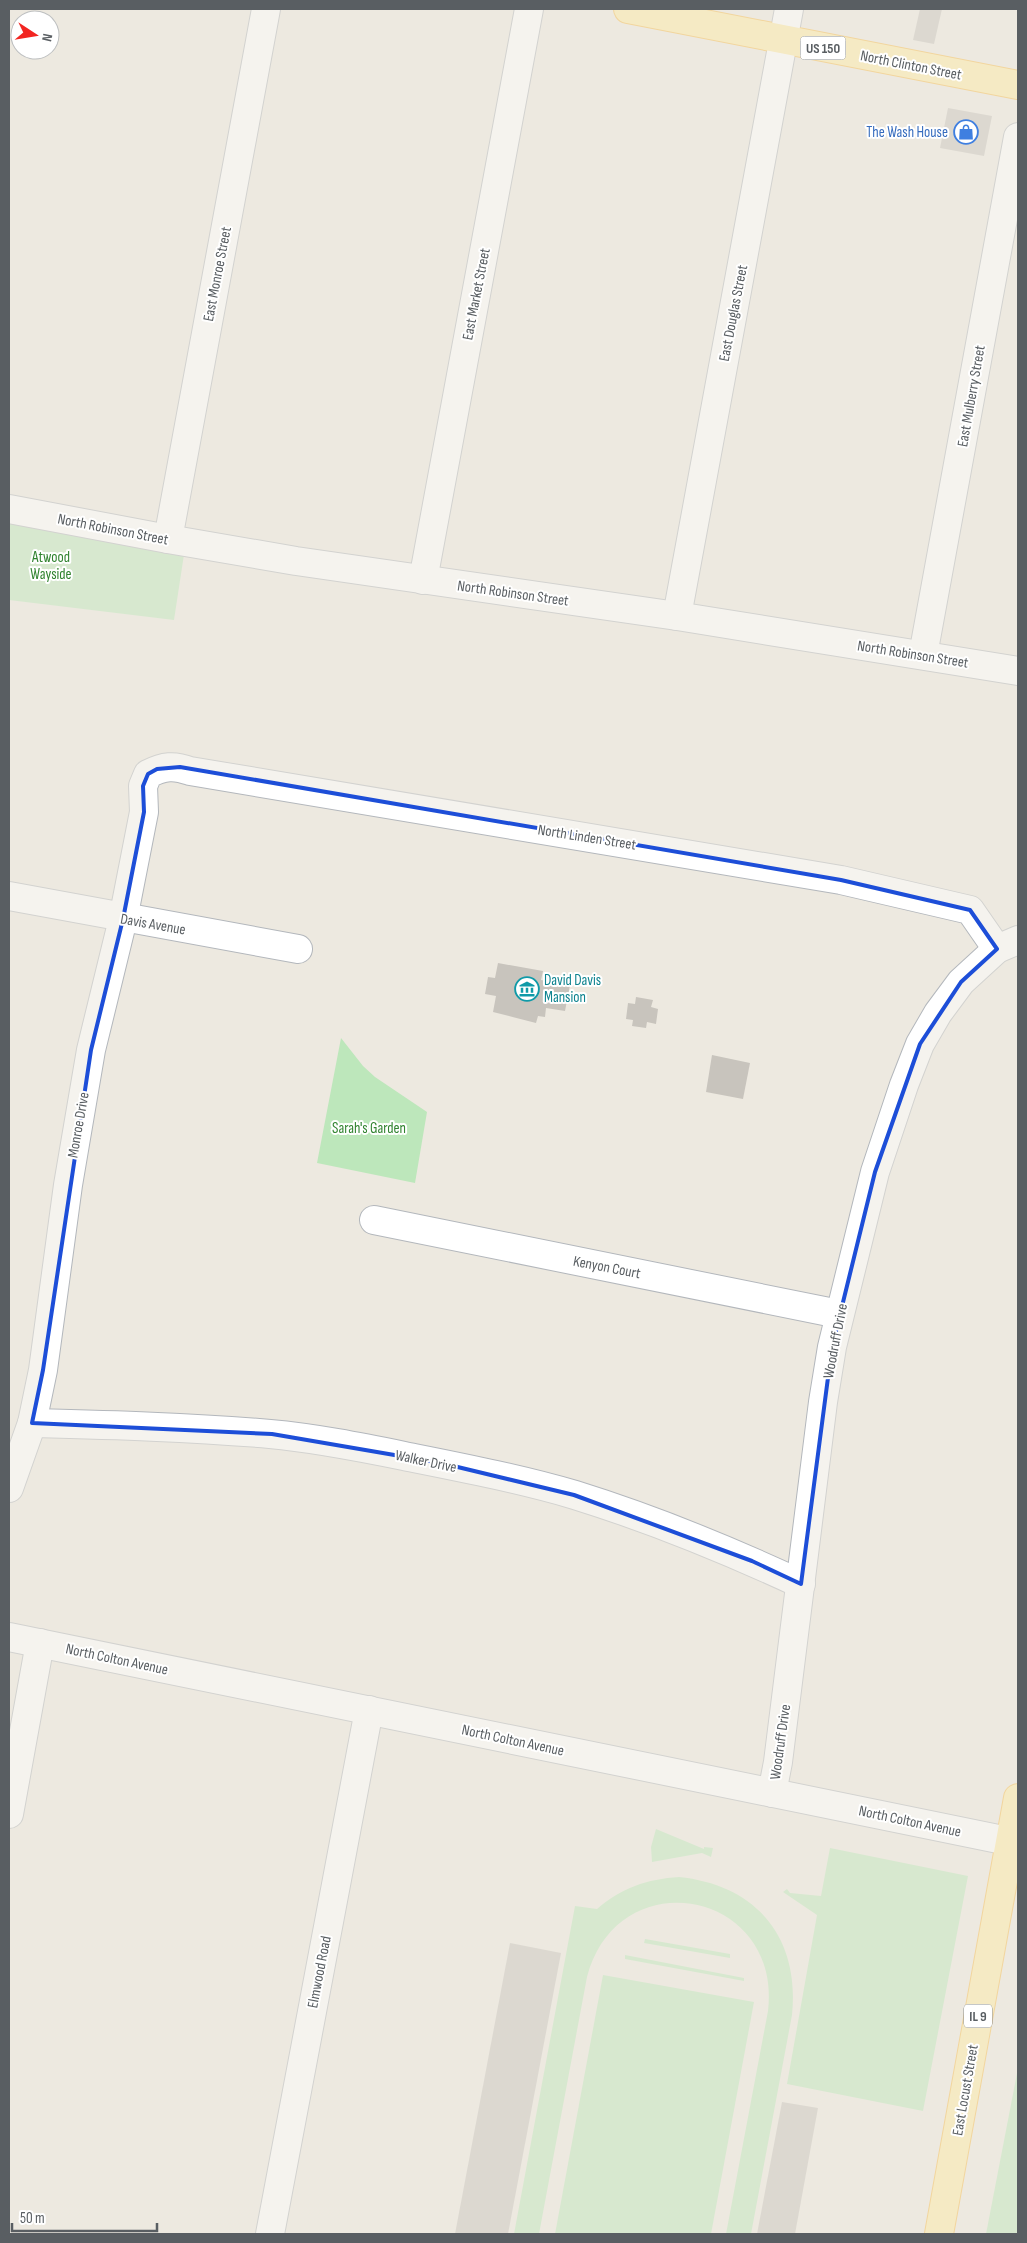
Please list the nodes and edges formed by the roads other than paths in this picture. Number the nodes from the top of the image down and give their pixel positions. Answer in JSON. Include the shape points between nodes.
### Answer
{"nodes":[{"id":1,"x":266,"y":9,"type":"edge"},
{"id":2,"x":529,"y":9,"type":"edge"},
{"id":3,"x":628,"y":9,"type":"edge"},
{"id":4,"x":789,"y":9,"type":"edge"},
{"id":5,"x":784,"y":40,"type":"junction"},
{"id":6,"x":1018,"y":85,"type":"edge"},
{"id":7,"x":1018,"y":137,"type":"edge"},
{"id":8,"x":9,"y":509,"type":"edge"},
{"id":9,"x":168,"y":539,"type":"junction"},
{"id":10,"x":423,"y":580,"type":"junction"},
{"id":11,"x":677,"y":616,"type":"junction"},
{"id":12,"x":923,"y":655,"type":"junction"},
{"id":13,"x":1018,"y":671,"type":"edge"},
{"id":14,"x":157,"y":769,"type":"joint"},
{"id":15,"x":9,"y":896,"type":"edge"},
{"id":16,"x":123,"y":918,"type":"junction"},
{"id":17,"x":1007,"y":944,"type":"edge"},
{"id":18,"x":298,"y":949,"type":"dead end"},
{"id":19,"x":374,"y":1220,"type":"dead end"},
{"id":20,"x":839,"y":1314,"type":"junction"},
{"id":21,"x":32,"y":1423,"type":"junction"},
{"id":22,"x":9,"y":1488,"type":"edge"},
{"id":23,"x":801,"y":1584,"type":"junction"},
{"id":24,"x":9,"y":1637,"type":"edge"},
{"id":25,"x":40,"y":1643,"type":"junction"},
{"id":26,"x":369,"y":1710,"type":"junction"},
{"id":27,"x":772,"y":1792,"type":"junction"},
{"id":28,"x":1018,"y":1798,"type":"edge"},
{"id":29,"x":9,"y":1814,"type":"edge"},
{"id":30,"x":1014,"y":1842,"type":"edge"},
{"id":31,"x":270,"y":2234,"type":"edge"},
{"id":32,"x":939,"y":2234,"type":"edge"}],
"edges":[{"from":1,"to":9,"type":"street","name":"East Monroe Street"},
{"from":2,"to":10,"type":"street","name":"East Market Street"},
{"from":3,"to":5,"type":"main road","name":"North Clinton Street","number":"US 150"},
{"from":4,"to":5,"type":"street","name":"East Douglas Street"},
{"from":5,"to":6,"type":"main road","name":"North Clinton Street","number":"US 150"},
{"from":5,"to":11,"type":"street","name":"East Douglas Street"},
{"from":7,"to":12,"type":"street","name":"East Mulberry Street"},
{"from":8,"to":9,"type":"street","name":"North Robinson Street"},
{"from":9,"to":10,"type":"street","name":"North Robinson Street"},
{"from":10,"to":11,"type":"street","name":"North Robinson Street"},
{"from":11,"to":12,"type":"street","name":"North Robinson Street"},
{"from":12,"to":13,"type":"street","name":"North Robinson Street"},
{"from":14,"to":16,"type":"street","name":"Monroe Drive","via":[[148,774],[143,786],[144,812]]},
{"from":14,"to":17,"type":"street","name":"North Linden Street","via":[[180,767],[841,880],[970,910]]},
{"from":15,"to":16,"type":"street","name":"Davis Avenue"},
{"from":16,"to":18,"type":"street","name":"Davis Avenue"},
{"from":16,"to":21,"type":"street","name":"Monroe Drive","via":[[91,1050],[68,1185],[43,1370]]},
{"from":17,"to":20,"type":"street","name":"Woodruff Drive","via":[[960,982],[920,1044],[875,1172]]},
{"from":19,"to":20,"type":"street","name":"Kenyon Court"},
{"from":20,"to":23,"type":"street","name":"Woodruff Drive","via":[[823,1402]]},
{"from":21,"to":22,"type":"street","name":"Monroe Drive"},
{"from":21,"to":23,"type":"street","name":"Walker Drive","via":[[272,1434],[441,1463],[574,1495],[752,1561]]},
{"from":23,"to":27,"type":"street","name":"Woodruff Drive"},
{"from":24,"to":25,"type":"street","name":"North Colton Avenue"},
{"from":25,"to":26,"type":"street","name":"North Colton Avenue"},
{"from":25,"to":29,"type":"street"},
{"from":26,"to":27,"type":"street","name":"North Colton Avenue"},
{"from":26,"to":31,"type":"street","name":"Elmwood Road"},
{"from":27,"to":30,"type":"street","name":"North Colton Avenue"},
{"from":28,"to":30,"type":"main road","name":"East Locust Street","number":"IL 9"},
{"from":30,"to":32,"type":"main road","name":"East Locust Street","number":"IL 9"}]}
